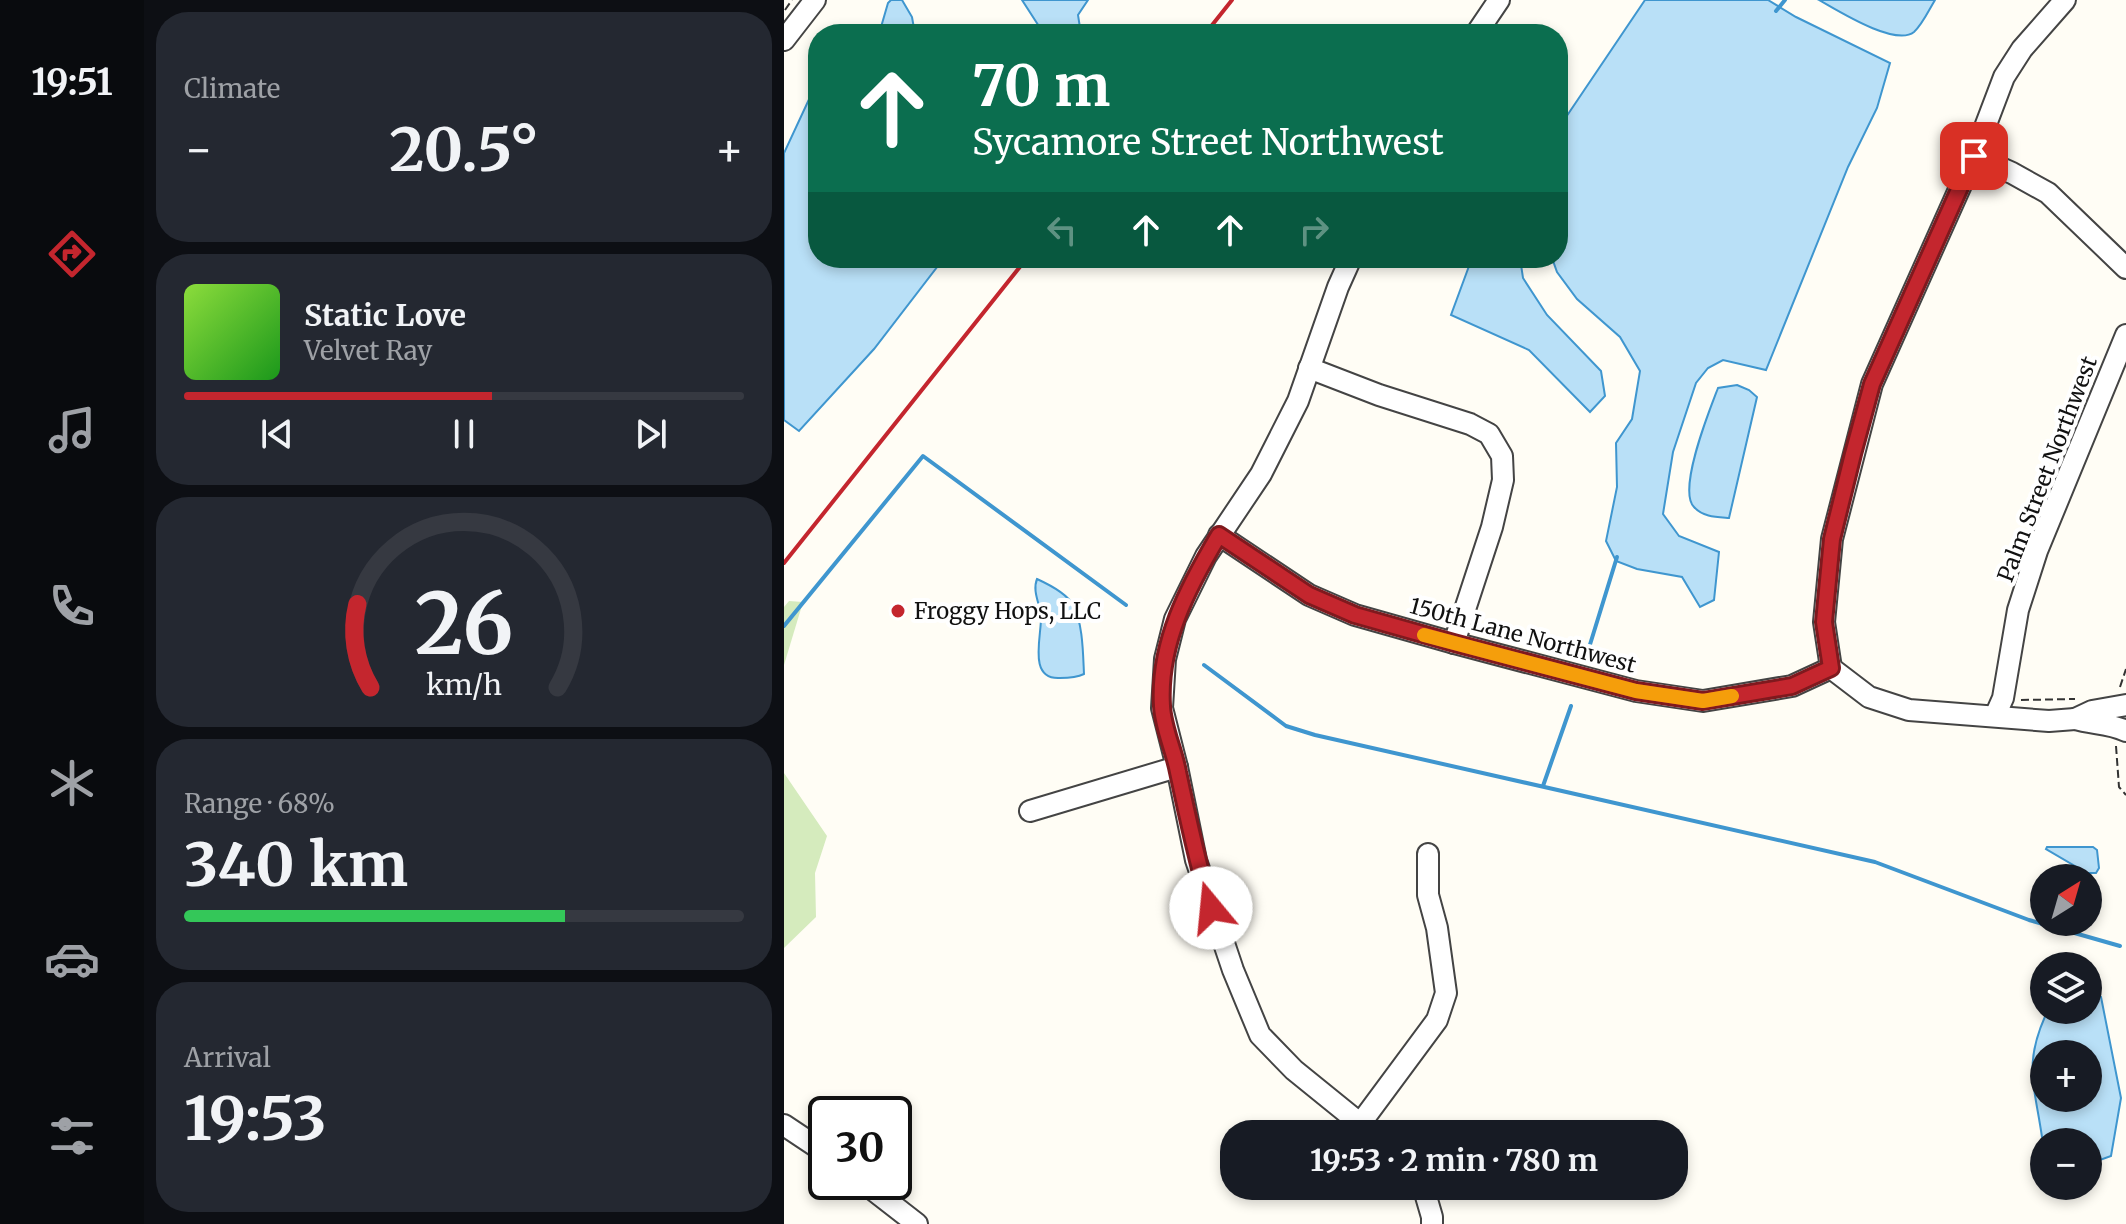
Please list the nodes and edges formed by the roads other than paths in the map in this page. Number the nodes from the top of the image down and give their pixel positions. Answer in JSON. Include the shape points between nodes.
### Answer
{"nodes":[{"id":1,"x":815,"y":0,"type":"edge"},
{"id":2,"x":1499,"y":0,"type":"edge"},
{"id":3,"x":2065,"y":0,"type":"edge"},
{"id":4,"x":1483,"y":24,"type":"edge"},
{"id":5,"x":784,"y":40,"type":"edge"},
{"id":6,"x":1974,"y":156,"type":"junction"},
{"id":7,"x":1347,"y":268,"type":"edge"},
{"id":8,"x":2126,"y":268,"type":"edge"},
{"id":9,"x":2126,"y":335,"type":"edge"},
{"id":10,"x":1309,"y":368,"type":"junction"},
{"id":11,"x":1219,"y":535,"type":"junction"},
{"id":12,"x":1454,"y":643,"type":"junction"},
{"id":13,"x":1831,"y":668,"type":"junction"},
{"id":14,"x":2122,"y":698,"type":"edge"},
{"id":15,"x":1999,"y":707,"type":"junction"},
{"id":16,"x":2075,"y":719,"type":"junction"},
{"id":17,"x":2121,"y":738,"type":"edge"},
{"id":18,"x":1177,"y":767,"type":"junction"},
{"id":19,"x":1030,"y":811,"type":"dead end"},
{"id":20,"x":1428,"y":854,"type":"dead end"},
{"id":21,"x":1355,"y":1120,"type":"edge"},
{"id":22,"x":1372,"y":1120,"type":"edge"},
{"id":23,"x":784,"y":1125,"type":"edge"},
{"id":24,"x":808,"y":1141,"type":"edge"},
{"id":25,"x":886,"y":1200,"type":"edge"},
{"id":26,"x":1427,"y":1200,"type":"edge"},
{"id":27,"x":1432,"y":1220,"type":"edge"},
{"id":28,"x":917,"y":1224,"type":"edge"}],
"edges":[{"from":1,"to":5,"type":"street"},
{"from":2,"to":4,"type":"street"},
{"from":3,"to":6,"type":"street","via":[[2004,77]]},
{"from":6,"to":8,"type":"street","via":[[2048,193]]},
{"from":6,"to":13,"type":"street","via":[[1872,384],[1832,539],[1824,622]]},
{"from":7,"to":10,"type":"street"},
{"from":9,"to":15,"type":"street","name":"Palm Street Northwest","via":[[2037,551],[2018,610]]},
{"from":10,"to":11,"type":"street","via":[[1261,474]]},
{"from":10,"to":12,"type":"street","via":[[1470,424],[1489,434],[1502,456],[1503,480],[1492,527]]},
{"from":11,"to":12,"type":"street","name":"150th Lane Northwest","via":[[1309,595],[1355,615]]},
{"from":11,"to":18,"type":"street","via":[[1175,619],[1165,659],[1162,708]]},
{"from":12,"to":13,"type":"street","name":"150th Lane Northwest","via":[[1636,691],[1703,701],[1792,686]]},
{"from":13,"to":15,"type":"street","via":[[1869,697],[1909,710]]},
{"from":14,"to":16,"type":"street"},
{"from":15,"to":16,"type":"street","via":[[2049,721]]},
{"from":16,"to":17,"type":"street","via":[[2110,725]]},
{"from":18,"to":19,"type":"street"},
{"from":18,"to":21,"type":"street","via":[[1196,860],[1260,1035]]},
{"from":20,"to":22,"type":"street","via":[[1428,895],[1446,993],[1437,1020]]},
{"from":23,"to":24,"type":"street"},
{"from":25,"to":28,"type":"street"},
{"from":26,"to":27,"type":"street"}]}
